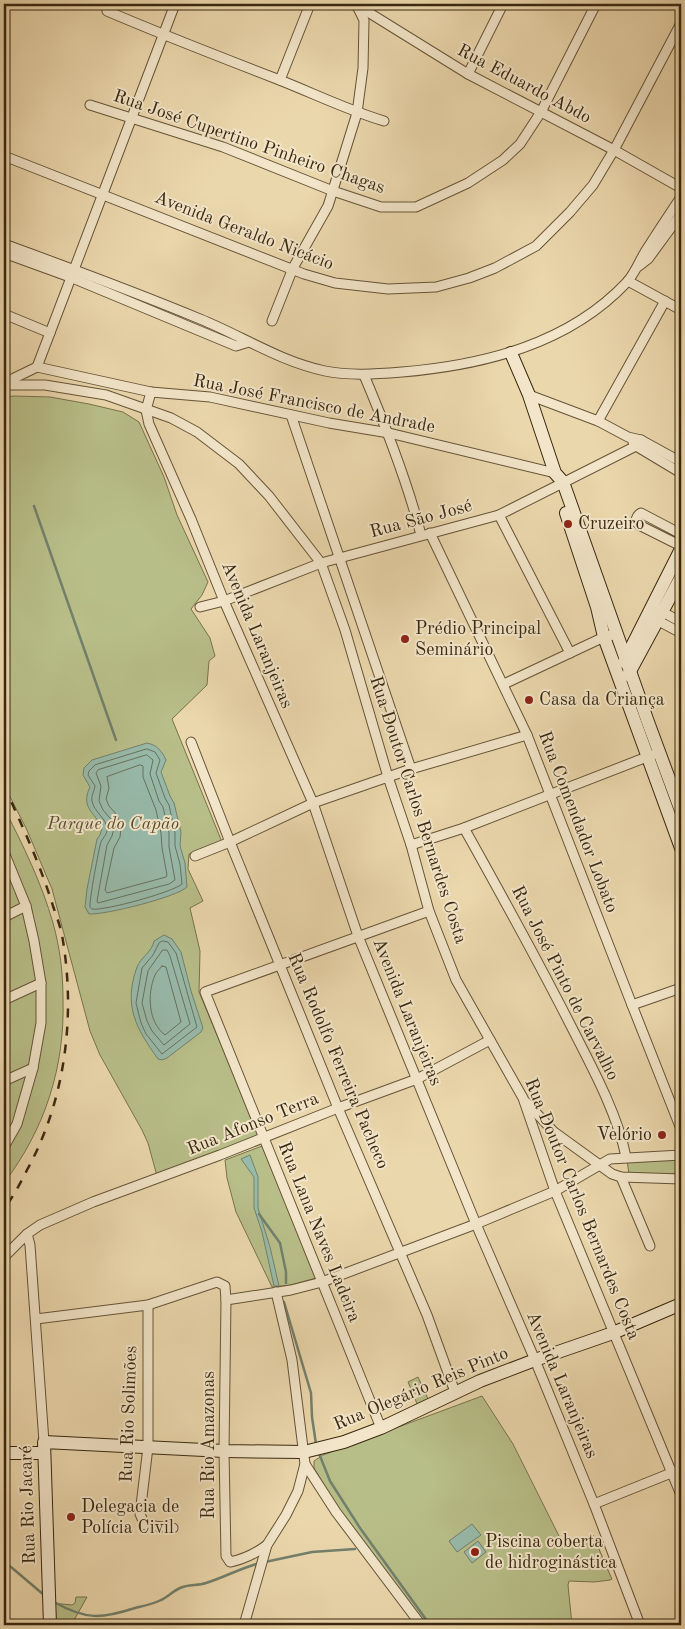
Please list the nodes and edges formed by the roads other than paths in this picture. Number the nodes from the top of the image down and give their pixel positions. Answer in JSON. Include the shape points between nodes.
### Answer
{"nodes":[{"id":1,"x":175,"y":4,"type":"edge"},
{"id":2,"x":310,"y":4,"type":"edge"},
{"id":3,"x":356,"y":4,"type":"edge"},
{"id":4,"x":503,"y":4,"type":"edge"},
{"id":5,"x":596,"y":4,"type":"edge"},
{"id":6,"x":107,"y":11,"type":"dead end"},
{"id":7,"x":681,"y":24,"type":"edge"},
{"id":8,"x":163,"y":35,"type":"junction"},
{"id":9,"x":468,"y":74,"type":"junction"},
{"id":10,"x":280,"y":80,"type":"junction"},
{"id":11,"x":90,"y":105,"type":"dead end"},
{"id":12,"x":541,"y":112,"type":"junction"},
{"id":13,"x":357,"y":113,"type":"junction"},
{"id":14,"x":131,"y":117,"type":"junction"},
{"id":15,"x":384,"y":121,"type":"dead end"},
{"id":16,"x":614,"y":150,"type":"junction"},
{"id":17,"x":4,"y":156,"type":"edge"},
{"id":18,"x":681,"y":188,"type":"edge"},
{"id":19,"x":333,"y":191,"type":"junction"},
{"id":20,"x":103,"y":194,"type":"junction"},
{"id":21,"x":681,"y":197,"type":"edge"},
{"id":22,"x":676,"y":216,"type":"edge"},
{"id":23,"x":4,"y":244,"type":"edge"},
{"id":24,"x":4,"y":254,"type":"edge"},
{"id":25,"x":293,"y":268,"type":"junction"},
{"id":26,"x":72,"y":273,"type":"junction"},
{"id":27,"x":628,"y":281,"type":"junction"},
{"id":28,"x":121,"y":287,"type":"junction"},
{"id":29,"x":117,"y":296,"type":"junction"},
{"id":30,"x":665,"y":301,"type":"junction"},
{"id":31,"x":681,"y":310,"type":"edge"},
{"id":32,"x":4,"y":314,"type":"edge"},
{"id":33,"x":201,"y":319,"type":"junction"},
{"id":34,"x":272,"y":321,"type":"dead end"},
{"id":35,"x":197,"y":329,"type":"junction"},
{"id":36,"x":50,"y":333,"type":"junction"},
{"id":37,"x":249,"y":342,"type":"junction"},
{"id":38,"x":511,"y":353,"type":"junction"},
{"id":39,"x":36,"y":367,"type":"junction"},
{"id":40,"x":364,"y":375,"type":"junction"},
{"id":41,"x":4,"y":384,"type":"edge"},
{"id":42,"x":45,"y":385,"type":"junction"},
{"id":43,"x":151,"y":392,"type":"junction"},
{"id":44,"x":529,"y":394,"type":"junction"},
{"id":45,"x":146,"y":410,"type":"junction"},
{"id":46,"x":291,"y":415,"type":"junction"},
{"id":47,"x":598,"y":421,"type":"junction"},
{"id":48,"x":389,"y":433,"type":"junction"},
{"id":49,"x":638,"y":443,"type":"junction"},
{"id":50,"x":681,"y":462,"type":"edge"},
{"id":51,"x":681,"y":473,"type":"edge"},
{"id":52,"x":558,"y":479,"type":"junction"},
{"id":53,"x":499,"y":515,"type":"junction"},
{"id":54,"x":426,"y":534,"type":"junction"},
{"id":55,"x":681,"y":534,"type":"edge"},
{"id":56,"x":681,"y":548,"type":"edge"},
{"id":57,"x":340,"y":558,"type":"junction"},
{"id":58,"x":321,"y":564,"type":"junction"},
{"id":59,"x":681,"y":577,"type":"edge"},
{"id":60,"x":224,"y":601,"type":"junction"},
{"id":61,"x":602,"y":606,"type":"junction"},
{"id":62,"x":200,"y":608,"type":"dead end"},
{"id":63,"x":655,"y":613,"type":"junction"},
{"id":64,"x":681,"y":622,"type":"edge"},
{"id":65,"x":681,"y":633,"type":"edge"},
{"id":66,"x":617,"y":634,"type":"junction"},
{"id":67,"x":604,"y":637,"type":"junction"},
{"id":68,"x":570,"y":653,"type":"junction"},
{"id":69,"x":628,"y":665,"type":"junction"},
{"id":70,"x":619,"y":679,"type":"junction"},
{"id":71,"x":504,"y":684,"type":"junction"},
{"id":72,"x":642,"y":724,"type":"junction"},
{"id":73,"x":528,"y":735,"type":"junction"},
{"id":74,"x":191,"y":742,"type":"dead end"},
{"id":75,"x":654,"y":755,"type":"junction"},
{"id":76,"x":411,"y":769,"type":"junction"},
{"id":77,"x":388,"y":777,"type":"junction"},
{"id":78,"x":668,"y":792,"type":"junction"},
{"id":79,"x":550,"y":794,"type":"junction"},
{"id":80,"x":313,"y":804,"type":"junction"},
{"id":81,"x":681,"y":811,"type":"edge"},
{"id":82,"x":677,"y":822,"type":"edge"},
{"id":83,"x":464,"y":828,"type":"junction"},
{"id":84,"x":230,"y":842,"type":"junction"},
{"id":85,"x":410,"y":845,"type":"junction"},
{"id":86,"x":681,"y":848,"type":"edge"},
{"id":87,"x":4,"y":852,"type":"edge"},
{"id":88,"x":194,"y":856,"type":"dead end"},
{"id":89,"x":26,"y":906,"type":"junction"},
{"id":90,"x":429,"y":911,"type":"junction"},
{"id":91,"x":4,"y":917,"type":"edge"},
{"id":92,"x":358,"y":936,"type":"junction"},
{"id":93,"x":280,"y":966,"type":"junction"},
{"id":94,"x":40,"y":983,"type":"junction"},
{"id":95,"x":681,"y":988,"type":"edge"},
{"id":96,"x":4,"y":1000,"type":"edge"},
{"id":97,"x":632,"y":1005,"type":"junction"},
{"id":98,"x":490,"y":1040,"type":"junction"},
{"id":99,"x":33,"y":1068,"type":"junction"},
{"id":100,"x":417,"y":1079,"type":"junction"},
{"id":101,"x":4,"y":1082,"type":"edge"},
{"id":102,"x":523,"y":1098,"type":"junction"},
{"id":103,"x":338,"y":1108,"type":"junction"},
{"id":104,"x":680,"y":1123,"type":"edge"},
{"id":105,"x":264,"y":1137,"type":"junction"},
{"id":106,"x":4,"y":1147,"type":"edge"},
{"id":107,"x":681,"y":1155,"type":"edge"},
{"id":108,"x":626,"y":1157,"type":"junction"},
{"id":109,"x":600,"y":1165,"type":"junction"},
{"id":110,"x":621,"y":1177,"type":"junction"},
{"id":111,"x":681,"y":1179,"type":"edge"},
{"id":112,"x":555,"y":1191,"type":"junction"},
{"id":113,"x":476,"y":1224,"type":"junction"},
{"id":114,"x":27,"y":1234,"type":"junction"},
{"id":115,"x":650,"y":1246,"type":"dead end"},
{"id":116,"x":400,"y":1251,"type":"junction"},
{"id":117,"x":4,"y":1257,"type":"edge"},
{"id":118,"x":322,"y":1282,"type":"junction"},
{"id":119,"x":276,"y":1292,"type":"junction"},
{"id":120,"x":226,"y":1300,"type":"junction"},
{"id":121,"x":681,"y":1304,"type":"edge"},
{"id":122,"x":148,"y":1305,"type":"junction"},
{"id":123,"x":36,"y":1319,"type":"junction"},
{"id":124,"x":613,"y":1333,"type":"junction"},
{"id":125,"x":535,"y":1360,"type":"junction"},
{"id":126,"x":455,"y":1392,"type":"junction"},
{"id":127,"x":381,"y":1428,"type":"junction"},
{"id":128,"x":44,"y":1447,"type":"junction"},
{"id":129,"x":148,"y":1447,"type":"junction"},
{"id":130,"x":224,"y":1451,"type":"junction"},
{"id":131,"x":4,"y":1453,"type":"edge"},
{"id":132,"x":311,"y":1454,"type":"junction"},
{"id":133,"x":677,"y":1471,"type":"edge"},
{"id":134,"x":681,"y":1495,"type":"edge"},
{"id":135,"x":594,"y":1504,"type":"junction"},
{"id":136,"x":173,"y":1528,"type":"dead end"},
{"id":137,"x":266,"y":1545,"type":"junction"},
{"id":138,"x":50,"y":1625,"type":"edge"},
{"id":139,"x":244,"y":1625,"type":"edge"},
{"id":140,"x":421,"y":1625,"type":"edge"},
{"id":141,"x":640,"y":1625,"type":"edge"}],
"edges":[{"from":1,"to":8,"type":"street"},
{"from":2,"to":10,"type":"street"},
{"from":3,"to":9,"type":"street","name":"Rua Eduardo Abdo"},
{"from":3,"to":13,"type":"street","via":[[364,20],[363,68]]},
{"from":4,"to":9,"type":"street"},
{"from":5,"to":12,"type":"street","name":"Rua José Cupertino Pinheiro Chagas"},
{"from":6,"to":8,"type":"street"},
{"from":7,"to":16,"type":"street","name":"Avenida Geraldo Nicácio"},
{"from":8,"to":10,"type":"street"},
{"from":8,"to":14,"type":"street"},
{"from":9,"to":12,"type":"street","name":"Rua Eduardo Abdo"},
{"from":10,"to":13,"type":"street"},
{"from":11,"to":14,"type":"street","name":"Rua José Cupertino Pinheiro Chagas"},
{"from":12,"to":16,"type":"street","name":"Rua Eduardo Abdo"},
{"from":12,"to":19,"type":"street","name":"Rua José Cupertino Pinheiro Chagas","via":[[520,144],[503,160],[468,183],[416,206],[381,207]]},
{"from":13,"to":15,"type":"street"},
{"from":13,"to":19,"type":"street"},
{"from":14,"to":19,"type":"street","name":"Rua José Cupertino Pinheiro Chagas","via":[[223,147]]},
{"from":14,"to":20,"type":"street"},
{"from":16,"to":18,"type":"street","name":"Rua Eduardo Abdo"},
{"from":16,"to":25,"type":"street","name":"Avenida Geraldo Nicácio","via":[[594,185],[536,246],[470,278],[436,288],[388,289],[335,282]]},
{"from":17,"to":20,"type":"street","name":"Avenida Geraldo Nicácio"},
{"from":19,"to":25,"type":"street"},
{"from":20,"to":25,"type":"street","name":"Avenida Geraldo Nicácio"},
{"from":20,"to":26,"type":"street"},
{"from":21,"to":22,"type":"street"},
{"from":22,"to":27,"type":"street","via":[[648,259],[636,268]]},
{"from":23,"to":26,"type":"street"},
{"from":24,"to":26,"type":"street"},
{"from":25,"to":34,"type":"street"},
{"from":26,"to":28,"type":"street"},
{"from":26,"to":29,"type":"street"},
{"from":26,"to":36,"type":"street"},
{"from":27,"to":30,"type":"street"},
{"from":27,"to":38,"type":"street","via":[[585,319]]},
{"from":28,"to":29,"type":"street"},
{"from":28,"to":33,"type":"street"},
{"from":29,"to":35,"type":"street"},
{"from":30,"to":31,"type":"street"},
{"from":30,"to":47,"type":"street"},
{"from":32,"to":36,"type":"street"},
{"from":33,"to":35,"type":"street"},
{"from":33,"to":37,"type":"street"},
{"from":35,"to":37,"type":"street","via":[[236,346]]},
{"from":36,"to":39,"type":"street"},
{"from":37,"to":40,"type":"street","via":[[290,362],[326,371]]},
{"from":38,"to":40,"type":"street","via":[[423,370]]},
{"from":38,"to":44,"type":"street"},
{"from":39,"to":41,"type":"street"},
{"from":39,"to":42,"type":"street"},
{"from":39,"to":43,"type":"street","name":"Rua José Francisco de Andrade"},
{"from":40,"to":48,"type":"street","name":"Rua Comendador Lobato"},
{"from":41,"to":42,"type":"street","name":"Rua Doutor Carlos Bernardes Costa"},
{"from":42,"to":45,"type":"street","name":"Rua Doutor Carlos Bernardes Costa","via":[[106,395]]},
{"from":43,"to":45,"type":"street"},
{"from":43,"to":46,"type":"street","name":"Rua José Francisco de Andrade","via":[[210,397]]},
{"from":44,"to":47,"type":"street"},
{"from":44,"to":52,"type":"street"},
{"from":45,"to":58,"type":"street","name":"Rua Doutor Carlos Bernardes Costa","via":[[171,418],[197,432],[239,464],[269,496]]},
{"from":45,"to":60,"type":"street","name":"Avenida Laranjeiras","via":[[149,424]]},
{"from":46,"to":48,"type":"street","name":"Rua José Francisco de Andrade"},
{"from":46,"to":57,"type":"street"},
{"from":47,"to":49,"type":"street"},
{"from":48,"to":52,"type":"street","name":"Rua José Francisco de Andrade"},
{"from":48,"to":54,"type":"street","name":"Rua Comendador Lobato"},
{"from":49,"to":50,"type":"street"},
{"from":49,"to":51,"type":"street"},
{"from":49,"to":52,"type":"street","name":"Rua São José"},
{"from":52,"to":53,"type":"street","name":"Rua São José"},
{"from":52,"to":61,"type":"street"},
{"from":53,"to":54,"type":"street","name":"Rua São José"},
{"from":53,"to":68,"type":"street"},
{"from":54,"to":57,"type":"street","name":"Rua São José"},
{"from":54,"to":71,"type":"street","name":"Rua Comendador Lobato"},
{"from":55,"to":56,"type":"street","via":[[641,513],[636,518],[641,526]]},
{"from":56,"to":63,"type":"street"},
{"from":57,"to":58,"type":"street","name":"Rua São José"},
{"from":57,"to":76,"type":"street"},
{"from":58,"to":60,"type":"street","name":"Rua São José"},
{"from":58,"to":77,"type":"street","name":"Rua Doutor Carlos Bernardes Costa","via":[[345,630]]},
{"from":59,"to":63,"type":"street"},
{"from":60,"to":62,"type":"street","name":"Rua São José"},
{"from":60,"to":80,"type":"street","name":"Avenida Laranjeiras"},
{"from":61,"to":66,"type":"street"},
{"from":61,"to":67,"type":"street"},
{"from":63,"to":64,"type":"street"},
{"from":63,"to":65,"type":"street"},
{"from":63,"to":69,"type":"street"},
{"from":66,"to":67,"type":"street"},
{"from":66,"to":69,"type":"street"},
{"from":67,"to":68,"type":"street"},
{"from":67,"to":70,"type":"street"},
{"from":68,"to":71,"type":"street"},
{"from":69,"to":70,"type":"street"},
{"from":69,"to":72,"type":"street"},
{"from":70,"to":72,"type":"street"},
{"from":71,"to":73,"type":"street","name":"Rua Comendador Lobato"},
{"from":72,"to":75,"type":"street"},
{"from":73,"to":76,"type":"street"},
{"from":73,"to":79,"type":"street","name":"Rua Comendador Lobato"},
{"from":74,"to":84,"type":"street","name":"Rua Rodolfo Ferreira Pacheco"},
{"from":75,"to":78,"type":"street"},
{"from":75,"to":79,"type":"street"},
{"from":76,"to":77,"type":"street"},
{"from":77,"to":80,"type":"street"},
{"from":77,"to":85,"type":"street","name":"Rua Doutor Carlos Bernardes Costa"},
{"from":78,"to":81,"type":"street"},
{"from":78,"to":82,"type":"street"},
{"from":79,"to":83,"type":"street"},
{"from":79,"to":97,"type":"street","name":"Rua Comendador Lobato"},
{"from":80,"to":84,"type":"street"},
{"from":80,"to":92,"type":"street","name":"Avenida Laranjeiras"},
{"from":82,"to":86,"type":"street"},
{"from":83,"to":85,"type":"street"},
{"from":83,"to":108,"type":"street","name":"Rua José Pinto de Carvalho","via":[[582,1047],[617,1122]]},
{"from":84,"to":88,"type":"street"},
{"from":84,"to":93,"type":"street","name":"Rua Rodolfo Ferreira Pacheco"},
{"from":85,"to":90,"type":"street","name":"Rua Doutor Carlos Bernardes Costa"},
{"from":87,"to":89,"type":"street"},
{"from":89,"to":91,"type":"street"},
{"from":89,"to":94,"type":"street"},
{"from":90,"to":92,"type":"street"},
{"from":90,"to":98,"type":"street","name":"Rua Doutor Carlos Bernardes Costa","via":[[456,980]]},
{"from":92,"to":93,"type":"street"},
{"from":92,"to":100,"type":"street","name":"Avenida Laranjeiras"},
{"from":93,"to":103,"type":"street","name":"Rua Rodolfo Ferreira Pacheco"},
{"from":93,"to":105,"type":"street","name":"Rua Lana Naves Ladeira","via":[[204,992]]},
{"from":94,"to":96,"type":"street"},
{"from":94,"to":99,"type":"street","via":[[41,1023]]},
{"from":95,"to":97,"type":"street"},
{"from":97,"to":104,"type":"street","name":"Rua Comendador Lobato"},
{"from":98,"to":100,"type":"street","name":"Rua Afonso Terra"},
{"from":98,"to":102,"type":"street","name":"Rua Doutor Carlos Bernardes Costa"},
{"from":99,"to":101,"type":"street"},
{"from":99,"to":106,"type":"street","via":[[17,1124]]},
{"from":100,"to":103,"type":"street","name":"Rua Afonso Terra"},
{"from":100,"to":113,"type":"street","name":"Avenida Laranjeiras"},
{"from":102,"to":109,"type":"street","via":[[554,1132]]},
{"from":102,"to":112,"type":"street","name":"Rua Doutor Carlos Bernardes Costa"},
{"from":103,"to":105,"type":"street","name":"Rua Afonso Terra"},
{"from":103,"to":116,"type":"street","name":"Rua Rodolfo Ferreira Pacheco"},
{"from":105,"to":114,"type":"street","name":"Rua Afonso Terra","via":[[93,1202]]},
{"from":105,"to":118,"type":"street","name":"Rua Lana Naves Ladeira"},
{"from":107,"to":108,"type":"street"},
{"from":108,"to":109,"type":"street","via":[[610,1159]]},
{"from":109,"to":110,"type":"street"},
{"from":109,"to":112,"type":"street"},
{"from":110,"to":111,"type":"street"},
{"from":110,"to":115,"type":"street"},
{"from":112,"to":113,"type":"street"},
{"from":112,"to":124,"type":"street","name":"Rua Doutor Carlos Bernardes Costa"},
{"from":113,"to":116,"type":"street"},
{"from":113,"to":125,"type":"street","name":"Avenida Laranjeiras"},
{"from":114,"to":117,"type":"street","name":"Rua Afonso Terra"},
{"from":114,"to":123,"type":"street","name":"Rua Rio Jacaré"},
{"from":116,"to":118,"type":"street"},
{"from":116,"to":126,"type":"street","name":"Rua Rodolfo Ferreira Pacheco"},
{"from":118,"to":119,"type":"street"},
{"from":118,"to":127,"type":"street","name":"Rua Lana Naves Ladeira"},
{"from":119,"to":120,"type":"street"},
{"from":119,"to":132,"type":"street"},
{"from":120,"to":122,"type":"street","name":"Rua Rio Amazonas","via":[[225,1286],[217,1282]]},
{"from":120,"to":130,"type":"street","name":"Rua Rio Amazonas"},
{"from":121,"to":124,"type":"street","name":"Rua Olegário Reis Pinto"},
{"from":122,"to":123,"type":"street"},
{"from":122,"to":129,"type":"street","name":"Rua Rio Solimões"},
{"from":123,"to":128,"type":"street","name":"Rua Rio Jacaré"},
{"from":124,"to":125,"type":"street","name":"Rua Olegário Reis Pinto"},
{"from":124,"to":133,"type":"street","name":"Rua Doutor Carlos Bernardes Costa"},
{"from":125,"to":126,"type":"street","name":"Rua Olegário Reis Pinto"},
{"from":125,"to":135,"type":"street","name":"Avenida Laranjeiras"},
{"from":126,"to":127,"type":"street","name":"Rua Olegário Reis Pinto"},
{"from":127,"to":132,"type":"street","name":"Rua Olegário Reis Pinto"},
{"from":128,"to":129,"type":"street","name":"Rua Olegário Reis Pinto"},
{"from":128,"to":131,"type":"street","name":"Rua Olegário Reis Pinto"},
{"from":128,"to":138,"type":"street","name":"Rua Rio Jacaré"},
{"from":129,"to":130,"type":"street","name":"Rua Olegário Reis Pinto"},
{"from":129,"to":136,"type":"street","name":"Rua Rio Solimões","via":[[140,1514],[145,1525]]},
{"from":130,"to":132,"type":"street","name":"Rua Olegário Reis Pinto"},
{"from":130,"to":137,"type":"street","name":"Rua Rio Amazonas","via":[[226,1556],[230,1562],[241,1560]]},
{"from":132,"to":137,"type":"street","via":[[298,1491]]},
{"from":132,"to":140,"type":"street","via":[[336,1512]]},
{"from":133,"to":134,"type":"street","name":"Rua Doutor Carlos Bernardes Costa"},
{"from":133,"to":135,"type":"street"},
{"from":135,"to":141,"type":"street","name":"Avenida Laranjeiras"},
{"from":137,"to":139,"type":"street"}]}
